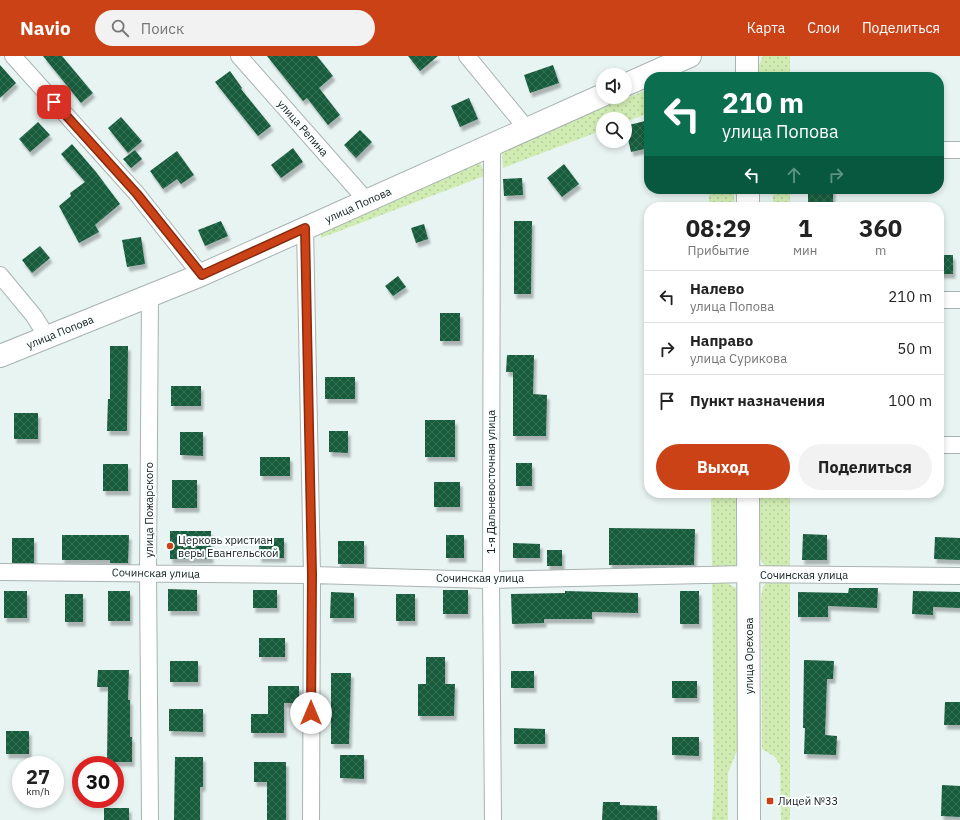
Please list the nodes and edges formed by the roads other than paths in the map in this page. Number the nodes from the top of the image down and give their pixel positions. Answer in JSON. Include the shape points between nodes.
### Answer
{"nodes":[{"id":1,"x":13,"y":56,"type":"edge"},
{"id":2,"x":239,"y":56,"type":"edge"},
{"id":3,"x":467,"y":56,"type":"edge"},
{"id":4,"x":690,"y":56,"type":"edge"},
{"id":5,"x":747,"y":56,"type":"edge"},
{"id":6,"x":654,"y":72,"type":"edge"},
{"id":7,"x":747,"y":72,"type":"edge"},
{"id":8,"x":644,"y":77,"type":"edge"},
{"id":9,"x":632,"y":82,"type":"edge"},
{"id":10,"x":596,"y":98,"type":"edge"},
{"id":11,"x":527,"y":129,"type":"junction"},
{"id":12,"x":492,"y":145,"type":"junction"},
{"id":13,"x":944,"y":150,"type":"edge"},
{"id":14,"x":960,"y":150,"type":"edge"},
{"id":15,"x":367,"y":201,"type":"junction"},
{"id":16,"x":305,"y":228,"type":"junction"},
{"id":17,"x":0,"y":275,"type":"edge"},
{"id":18,"x":202,"y":275,"type":"junction"},
{"id":19,"x":150,"y":295,"type":"junction"},
{"id":20,"x":944,"y":300,"type":"edge"},
{"id":21,"x":960,"y":300,"type":"edge"},
{"id":22,"x":47,"y":337,"type":"junction"},
{"id":23,"x":0,"y":356,"type":"edge"},
{"id":24,"x":944,"y":445,"type":"edge"},
{"id":25,"x":960,"y":445,"type":"edge"},
{"id":26,"x":748,"y":498,"type":"edge"},
{"id":27,"x":0,"y":572,"type":"edge"},
{"id":28,"x":148,"y":572,"type":"junction"},
{"id":29,"x":748,"y":574,"type":"junction"},
{"id":30,"x":312,"y":575,"type":"junction"},
{"id":31,"x":960,"y":576,"type":"edge"},
{"id":32,"x":491,"y":580,"type":"junction"},
{"id":33,"x":150,"y":820,"type":"edge"},
{"id":34,"x":311,"y":820,"type":"edge"},
{"id":35,"x":493,"y":820,"type":"edge"},
{"id":36,"x":749,"y":820,"type":"edge"}],
"edges":[{"from":1,"to":18,"type":"street","via":[[137,194]]},
{"from":2,"to":15,"type":"street","name":"улица Репина"},
{"from":3,"to":11,"type":"street"},
{"from":4,"to":6,"type":"street"},
{"from":5,"to":7,"type":"street"},
{"from":8,"to":9,"type":"street"},
{"from":10,"to":11,"type":"street","name":"улица Попова"},
{"from":11,"to":12,"type":"street","name":"улица Попова"},
{"from":12,"to":15,"type":"street","name":"улица Попова"},
{"from":12,"to":32,"type":"street","name":"1-я Дальневосточная улица"},
{"from":13,"to":14,"type":"street"},
{"from":15,"to":16,"type":"street","name":"улица Попова"},
{"from":16,"to":18,"type":"street","name":"улица Попова"},
{"from":16,"to":30,"type":"street"},
{"from":17,"to":22,"type":"street","via":[[34,316]]},
{"from":18,"to":19,"type":"street","name":"улица Попова"},
{"from":19,"to":22,"type":"street","name":"улица Попова"},
{"from":19,"to":28,"type":"street","name":"улица Пожарского"},
{"from":20,"to":21,"type":"street"},
{"from":22,"to":23,"type":"street","name":"улица Попова"},
{"from":24,"to":25,"type":"street"},
{"from":26,"to":29,"type":"street","name":"улица Орехова"},
{"from":27,"to":28,"type":"street","name":"Сочинская улица"},
{"from":28,"to":30,"type":"street","name":"Сочинская улица"},
{"from":28,"to":33,"type":"street","name":"улица Пожарского"},
{"from":29,"to":31,"type":"street","name":"Сочинская улица"},
{"from":29,"to":32,"type":"street","name":"Сочинская улица"},
{"from":29,"to":36,"type":"street","name":"улица Орехова"},
{"from":30,"to":32,"type":"street","name":"Сочинская улица"},
{"from":30,"to":34,"type":"street"},
{"from":32,"to":35,"type":"street","name":"1-я Дальневосточная улица"}]}
